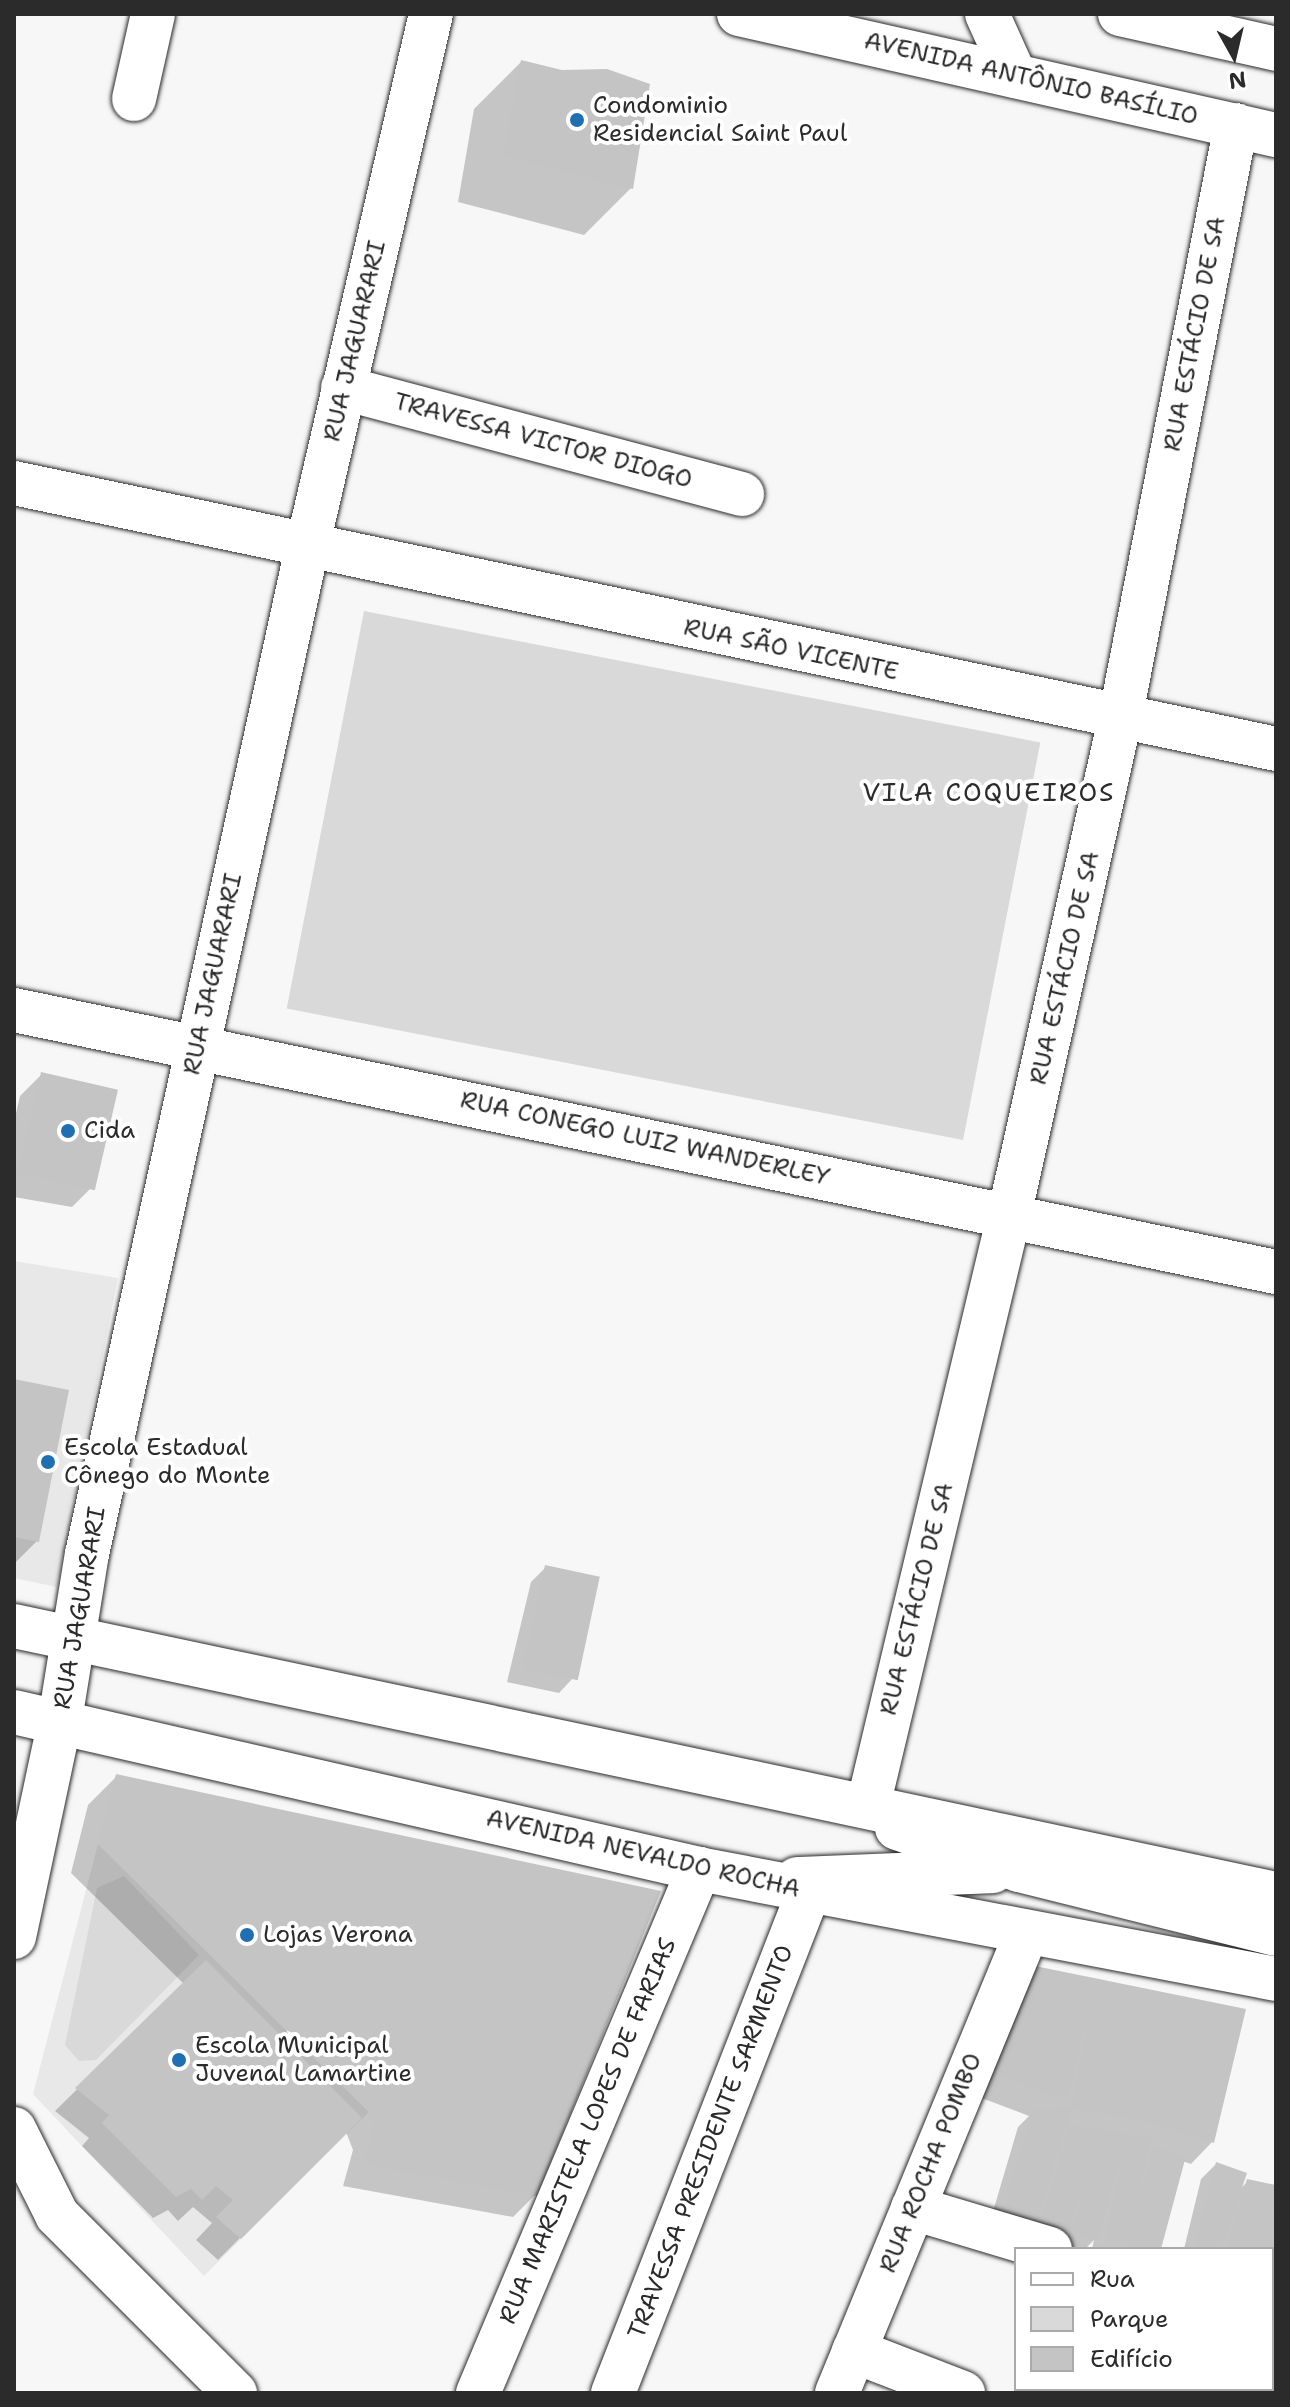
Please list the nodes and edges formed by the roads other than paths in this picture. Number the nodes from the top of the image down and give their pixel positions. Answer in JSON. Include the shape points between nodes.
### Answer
{"nodes":[{"id":1,"x":153,"y":14,"type":"edge"},
{"id":2,"x":431,"y":14,"type":"edge"},
{"id":3,"x":739,"y":14,"type":"edge"},
{"id":4,"x":987,"y":14,"type":"edge"},
{"id":5,"x":1120,"y":14,"type":"edge"},
{"id":6,"x":1276,"y":49,"type":"edge"},
{"id":7,"x":1015,"y":76,"type":"junction"},
{"id":8,"x":134,"y":99,"type":"dead end"},
{"id":9,"x":1256,"y":130,"type":"edge"},
{"id":10,"x":343,"y":388,"type":"junction"},
{"id":11,"x":14,"y":483,"type":"edge"},
{"id":12,"x":742,"y":494,"type":"dead end"},
{"id":13,"x":307,"y":548,"type":"junction"},
{"id":14,"x":1120,"y":719,"type":"junction"},
{"id":15,"x":1276,"y":749,"type":"edge"},
{"id":16,"x":14,"y":1010,"type":"edge"},
{"id":17,"x":198,"y":1046,"type":"junction"},
{"id":18,"x":1009,"y":1216,"type":"junction"},
{"id":19,"x":1276,"y":1272,"type":"edge"},
{"id":20,"x":14,"y":1626,"type":"edge"},
{"id":21,"x":73,"y":1637,"type":"junction"},
{"id":22,"x":14,"y":1712,"type":"edge"},
{"id":23,"x":60,"y":1720,"type":"junction"},
{"id":24,"x":777,"y":1787,"type":"junction"},
{"id":25,"x":868,"y":1806,"type":"junction"},
{"id":26,"x":699,"y":1869,"type":"junction"},
{"id":27,"x":1019,"y":1870,"type":"junction"},
{"id":28,"x":757,"y":1880,"type":"junction"},
{"id":29,"x":809,"y":1891,"type":"junction"},
{"id":30,"x":1276,"y":1894,"type":"edge"},
{"id":31,"x":1026,"y":1934,"type":"junction"},
{"id":32,"x":1276,"y":1934,"type":"edge"},
{"id":33,"x":14,"y":1937,"type":"edge"},
{"id":34,"x":1276,"y":1979,"type":"edge"},
{"id":35,"x":14,"y":2129,"type":"edge"},
{"id":36,"x":14,"y":2207,"type":"edge"},
{"id":37,"x":913,"y":2208,"type":"junction"},
{"id":38,"x":57,"y":2215,"type":"junction"},
{"id":39,"x":1043,"y":2247,"type":"edge"},
{"id":40,"x":854,"y":2351,"type":"junction"},
{"id":41,"x":235,"y":2393,"type":"edge"},
{"id":42,"x":478,"y":2393,"type":"edge"},
{"id":43,"x":613,"y":2393,"type":"edge"},
{"id":44,"x":837,"y":2393,"type":"edge"},
{"id":45,"x":963,"y":2393,"type":"edge"}],
"edges":[{"from":1,"to":8,"type":"main road"},
{"from":2,"to":10,"type":"main road","name":"RUA JAGUARARI"},
{"from":3,"to":7,"type":"main road","name":"AVENIDA ANTÔNIO BASÍLIO"},
{"from":4,"to":7,"type":"main road"},
{"from":5,"to":6,"type":"main road"},
{"from":7,"to":9,"type":"main road","name":"AVENIDA ANTÔNIO BASÍLIO"},
{"from":9,"to":14,"type":"main road","name":"RUA ESTÁCIO DE SA"},
{"from":10,"to":12,"type":"main road","name":"TRAVESSA VICTOR DIOGO"},
{"from":10,"to":13,"type":"main road","name":"RUA JAGUARARI"},
{"from":11,"to":13,"type":"main road","name":"RUA SÃO VICENTE"},
{"from":13,"to":14,"type":"main road","name":"RUA SÃO VICENTE"},
{"from":13,"to":17,"type":"main road","name":"RUA JAGUARARI"},
{"from":14,"to":15,"type":"main road","name":"RUA SÃO VICENTE"},
{"from":14,"to":18,"type":"main road","name":"RUA ESTÁCIO DE SA"},
{"from":16,"to":17,"type":"main road","name":"RUA CONEGO LUIZ WANDERLEY"},
{"from":17,"to":18,"type":"main road","name":"RUA CONEGO LUIZ WANDERLEY"},
{"from":17,"to":21,"type":"main road","name":"RUA JAGUARARI"},
{"from":18,"to":19,"type":"main road","name":"RUA CONEGO LUIZ WANDERLEY"},
{"from":18,"to":25,"type":"main road","name":"RUA ESTÁCIO DE SA"},
{"from":20,"to":21,"type":"main road"},
{"from":21,"to":23,"type":"main road","name":"RUA JAGUARARI"},
{"from":21,"to":24,"type":"main road"},
{"from":22,"to":23,"type":"main road","name":"AVENIDA NEVALDO ROCHA"},
{"from":23,"to":26,"type":"main road","name":"AVENIDA NEVALDO ROCHA"},
{"from":23,"to":33,"type":"main road","name":"RUA JAGUARARI"},
{"from":24,"to":25,"type":"main road"},
{"from":24,"to":27,"type":"main road"},
{"from":25,"to":30,"type":"main road"},
{"from":26,"to":28,"type":"main road","name":"AVENIDA NEVALDO ROCHA"},
{"from":26,"to":42,"type":"main road","name":"RUA MARISTELA LOPES DE FARIAS"},
{"from":27,"to":28,"type":"main road"},
{"from":27,"to":32,"type":"main road"},
{"from":28,"to":29,"type":"main road","name":"AVENIDA NEVALDO ROCHA"},
{"from":29,"to":31,"type":"main road","name":"AVENIDA NEVALDO ROCHA"},
{"from":29,"to":43,"type":"main road","name":"TRAVESSA PRESIDENTE SARMENTO"},
{"from":31,"to":34,"type":"main road","name":"AVENIDA NEVALDO ROCHA"},
{"from":31,"to":37,"type":"main road","name":"RUA ROCHA POMBO"},
{"from":35,"to":38,"type":"main road"},
{"from":36,"to":38,"type":"main road"},
{"from":37,"to":39,"type":"main road"},
{"from":37,"to":40,"type":"main road","name":"RUA ROCHA POMBO"},
{"from":38,"to":41,"type":"main road"},
{"from":40,"to":44,"type":"main road","name":"RUA ROCHA POMBO"},
{"from":40,"to":45,"type":"main road"}]}
